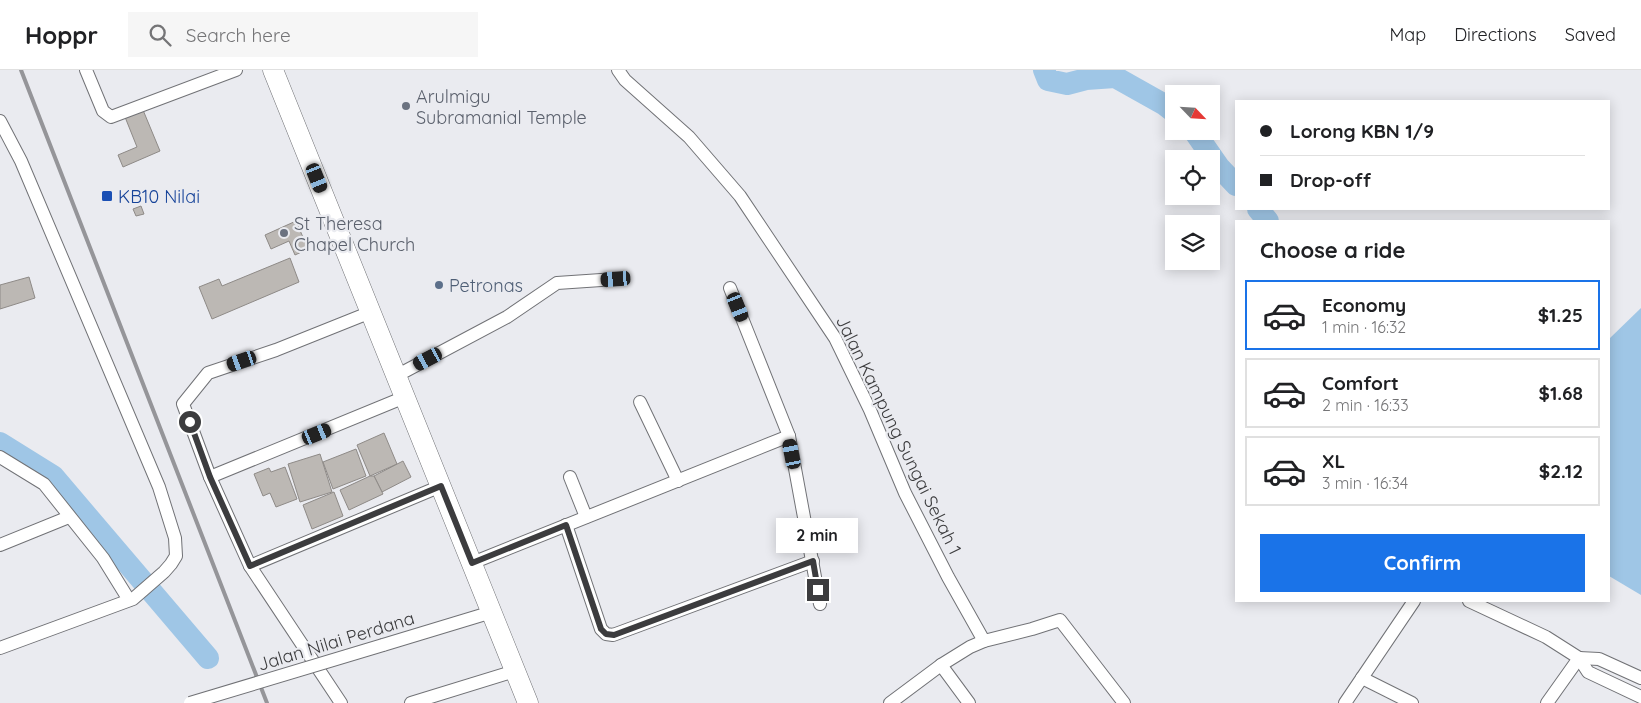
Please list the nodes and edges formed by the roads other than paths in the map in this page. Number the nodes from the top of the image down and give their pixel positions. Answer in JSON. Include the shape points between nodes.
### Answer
{"nodes":[{"id":1,"x":86,"y":70,"type":"edge"},
{"id":2,"x":236,"y":70,"type":"edge"},
{"id":3,"x":273,"y":70,"type":"edge"},
{"id":4,"x":618,"y":70,"type":"edge"},
{"id":5,"x":0,"y":121,"type":"edge"},
{"id":6,"x":616,"y":279,"type":"dead end"},
{"id":7,"x":730,"y":288,"type":"dead end"},
{"id":8,"x":371,"y":312,"type":"junction"},
{"id":9,"x":396,"y":376,"type":"junction"},
{"id":10,"x":405,"y":398,"type":"junction"},
{"id":11,"x":640,"y":402,"type":"dead end"},
{"id":12,"x":789,"y":436,"type":"junction"},
{"id":13,"x":0,"y":457,"type":"edge"},
{"id":14,"x":210,"y":477,"type":"junction"},
{"id":15,"x":570,"y":477,"type":"dead end"},
{"id":16,"x":678,"y":480,"type":"junction"},
{"id":17,"x":441,"y":486,"type":"junction"},
{"id":18,"x":69,"y":517,"type":"junction"},
{"id":19,"x":586,"y":517,"type":"junction"},
{"id":20,"x":566,"y":525,"type":"junction"},
{"id":21,"x":0,"y":545,"type":"edge"},
{"id":22,"x":813,"y":561,"type":"junction"},
{"id":23,"x":472,"y":563,"type":"junction"},
{"id":24,"x":250,"y":566,"type":"junction"},
{"id":25,"x":131,"y":600,"type":"junction"},
{"id":26,"x":1413,"y":602,"type":"edge"},
{"id":27,"x":1472,"y":602,"type":"edge"},
{"id":28,"x":820,"y":604,"type":"dead end"},
{"id":29,"x":492,"y":612,"type":"junction"},
{"id":30,"x":984,"y":641,"type":"junction"},
{"id":31,"x":0,"y":648,"type":"edge"},
{"id":32,"x":1579,"y":658,"type":"junction"},
{"id":33,"x":941,"y":665,"type":"junction"},
{"id":34,"x":516,"y":671,"type":"junction"},
{"id":35,"x":1362,"y":678,"type":"junction"},
{"id":36,"x":1641,"y":678,"type":"edge"},
{"id":37,"x":1641,"y":697,"type":"edge"},
{"id":38,"x":190,"y":703,"type":"edge"},
{"id":39,"x":341,"y":703,"type":"edge"},
{"id":40,"x":411,"y":703,"type":"edge"},
{"id":41,"x":528,"y":703,"type":"edge"},
{"id":42,"x":890,"y":703,"type":"edge"},
{"id":43,"x":969,"y":703,"type":"edge"},
{"id":44,"x":1124,"y":703,"type":"edge"},
{"id":45,"x":1345,"y":703,"type":"edge"},
{"id":46,"x":1412,"y":703,"type":"edge"},
{"id":47,"x":1547,"y":703,"type":"edge"}],
"edges":[{"from":1,"to":2,"type":"street","via":[[103,111],[111,117]]},
{"from":3,"to":8,"type":"main road"},
{"from":4,"to":30,"type":"street","name":"Jalan Kampung Sungai Sekah 1","via":[[688,137],[740,196],[835,338],[905,494]]},
{"from":5,"to":25,"type":"street","via":[[21,161],[159,487],[175,538],[176,556],[172,564]]},
{"from":6,"to":9,"type":"street","via":[[557,283],[507,317]]},
{"from":7,"to":12,"type":"street"},
{"from":8,"to":9,"type":"main road"},
{"from":8,"to":14,"type":"street","via":[[208,373],[183,404]]},
{"from":9,"to":10,"type":"main road"},
{"from":10,"to":14,"type":"street"},
{"from":10,"to":17,"type":"main road"},
{"from":11,"to":16,"type":"street"},
{"from":12,"to":16,"type":"street"},
{"from":12,"to":22,"type":"street"},
{"from":13,"to":18,"type":"street","via":[[44,484]]},
{"from":14,"to":24,"type":"street"},
{"from":15,"to":19,"type":"street"},
{"from":16,"to":19,"type":"street"},
{"from":17,"to":23,"type":"main road"},
{"from":17,"to":24,"type":"street"},
{"from":18,"to":21,"type":"street"},
{"from":18,"to":25,"type":"street","via":[[103,558]]},
{"from":19,"to":20,"type":"street"},
{"from":20,"to":22,"type":"street","via":[[601,629],[606,634],[614,635]]},
{"from":20,"to":23,"type":"street"},
{"from":22,"to":28,"type":"street"},
{"from":23,"to":29,"type":"main road"},
{"from":24,"to":39,"type":"street"},
{"from":25,"to":31,"type":"street"},
{"from":26,"to":35,"type":"street"},
{"from":27,"to":32,"type":"street","via":[[1546,637]]},
{"from":29,"to":34,"type":"main road"},
{"from":29,"to":38,"type":"street","name":"Jalan Nilai Perdana","bridge":true},
{"from":30,"to":33,"type":"street"},
{"from":30,"to":44,"type":"street","via":[[1060,620]]},
{"from":32,"to":36,"type":"street","via":[[1600,659]]},
{"from":32,"to":37,"type":"street","via":[[1588,672]]},
{"from":32,"to":47,"type":"street"},
{"from":33,"to":42,"type":"street"},
{"from":33,"to":43,"type":"street"},
{"from":34,"to":40,"type":"street"},
{"from":34,"to":41,"type":"main road"},
{"from":35,"to":45,"type":"street"},
{"from":35,"to":46,"type":"street"}]}
